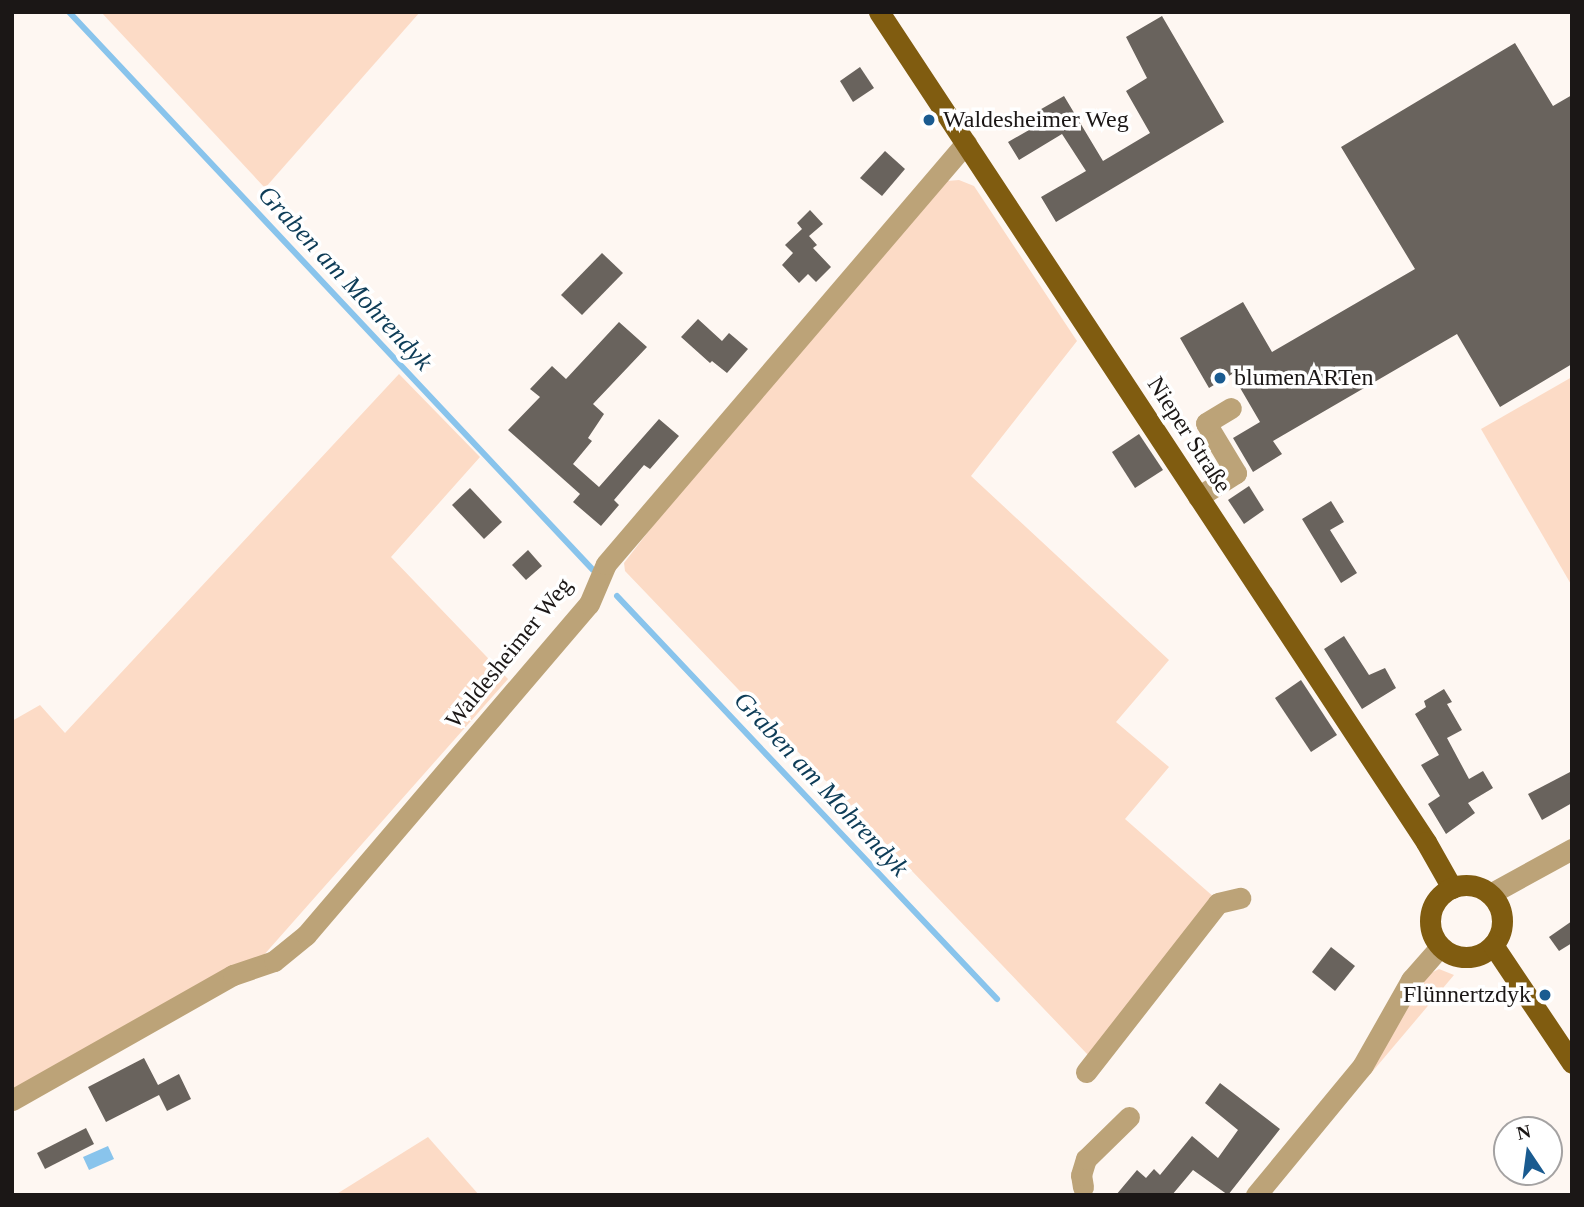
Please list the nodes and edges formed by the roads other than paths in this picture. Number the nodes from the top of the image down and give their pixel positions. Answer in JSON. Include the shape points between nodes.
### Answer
{"nodes":[{"id":1,"x":879,"y":12,"type":"edge"},
{"id":2,"x":966,"y":143,"type":"junction"},
{"id":3,"x":1231,"y":408,"type":"dead end"},
{"id":4,"x":1198,"y":497,"type":"junction"},
{"id":5,"x":1572,"y":849,"type":"edge"},
{"id":6,"x":1452,"y":888,"type":"junction"},
{"id":7,"x":1490,"y":894,"type":"junction"},
{"id":8,"x":1240,"y":898,"type":"dead end"},
{"id":9,"x":1493,"y":945,"type":"junction"},
{"id":10,"x":1440,"y":947,"type":"junction"},
{"id":11,"x":1572,"y":1063,"type":"edge"},
{"id":12,"x":1086,"y":1072,"type":"dead end"},
{"id":13,"x":12,"y":1100,"type":"edge"},
{"id":14,"x":1129,"y":1117,"type":"dead end"},
{"id":15,"x":1083,"y":1187,"type":"dead end"},
{"id":16,"x":1256,"y":1195,"type":"edge"}],
"edges":[{"from":1,"to":2,"type":"main road","name":"Nieper Straße"},
{"from":2,"to":4,"type":"main road","name":"Nieper Straße"},
{"from":2,"to":13,"type":"street","name":"Waldesheimer Weg","via":[[606,564],[589,604],[306,935],[274,961],[233,975]]},
{"from":3,"to":4,"type":"street","via":[[1206,423],[1236,474]]},
{"from":4,"to":6,"type":"main road","name":"Nieper Straße"},
{"from":5,"to":7,"type":"street"},
{"from":6,"to":7,"type":"main road","via":[[1472,885]]},
{"from":6,"to":10,"type":"main road","via":[[1432,909],[1430,929]]},
{"from":7,"to":9,"type":"main road","via":[[1502,924]]},
{"from":8,"to":12,"type":"street","via":[[1218,903]]},
{"from":9,"to":10,"type":"main road","via":[[1484,953],[1461,957]]},
{"from":9,"to":11,"type":"main road"},
{"from":10,"to":16,"type":"street","via":[[1419,968],[1363,1065]]},
{"from":14,"to":15,"type":"street","via":[[1086,1158]]}]}
